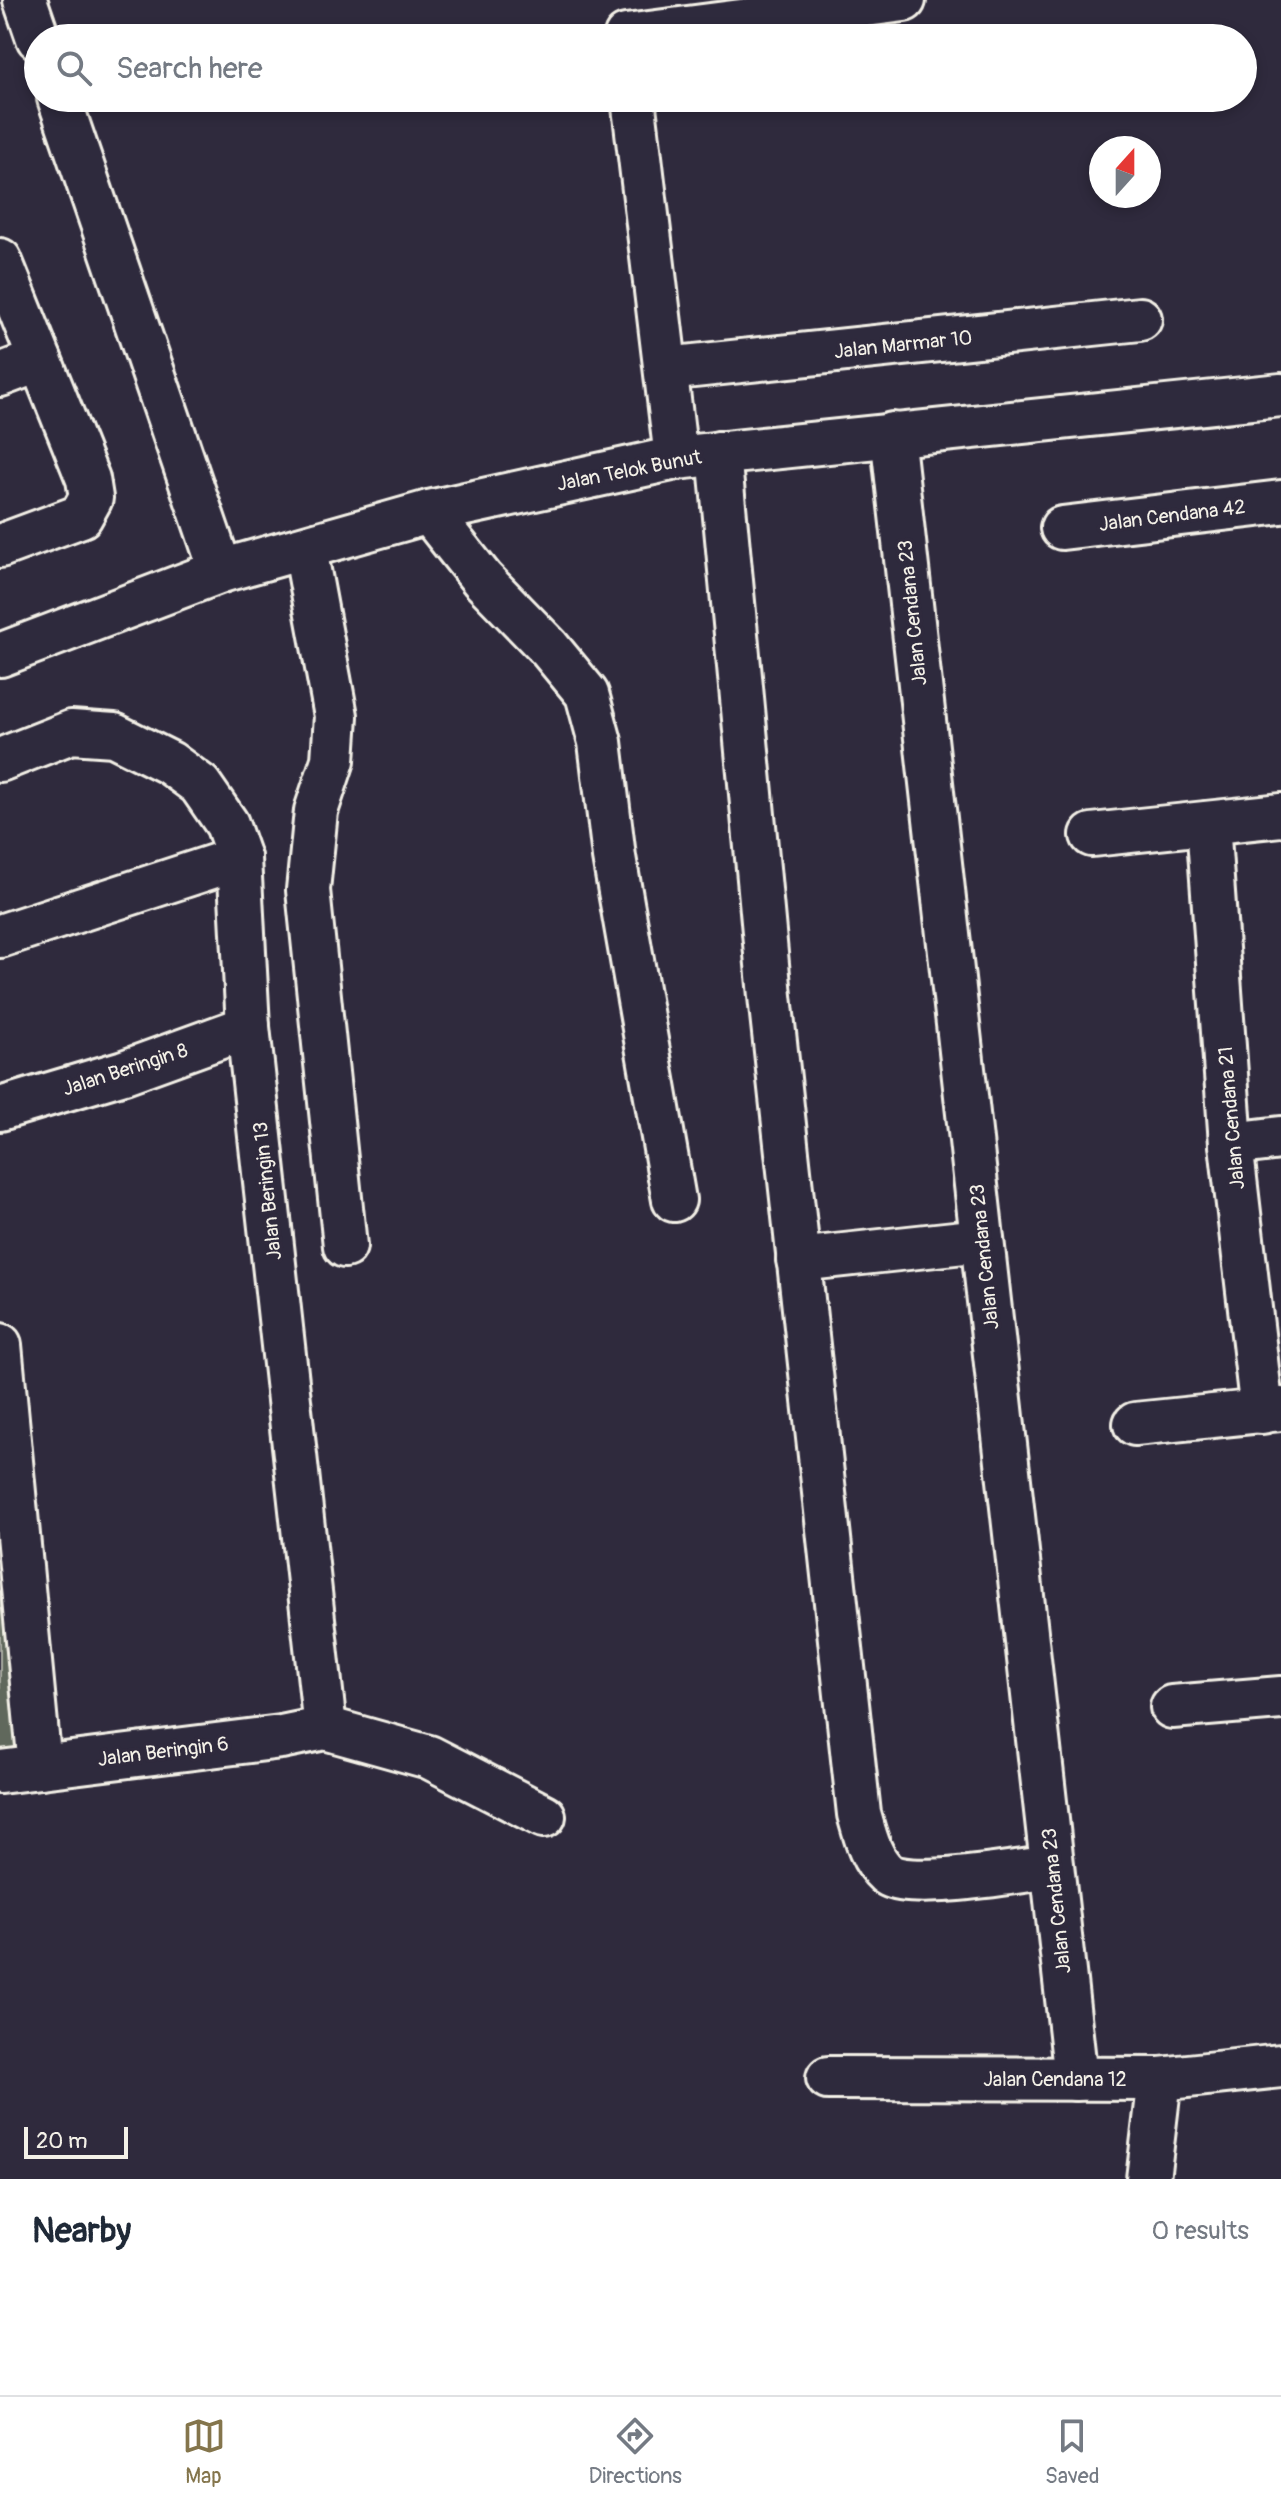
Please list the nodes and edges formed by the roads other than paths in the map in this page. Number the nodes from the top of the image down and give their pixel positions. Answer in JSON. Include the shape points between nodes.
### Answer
{"nodes":[{"id":1,"x":25,"y":0,"type":"edge"},
{"id":2,"x":904,"y":0,"type":"edge"},
{"id":3,"x":33,"y":24,"type":"edge"},
{"id":4,"x":636,"y":24,"type":"edge"},
{"id":5,"x":64,"y":112,"type":"edge"},
{"id":6,"x":635,"y":112,"type":"edge"},
{"id":7,"x":0,"y":260,"type":"edge"},
{"id":8,"x":1140,"y":319,"type":"dead end"},
{"id":9,"x":40,"y":360,"type":"junction"},
{"id":10,"x":666,"y":369,"type":"junction"},
{"id":11,"x":0,"y":375,"type":"edge"},
{"id":12,"x":1281,"y":395,"type":"edge"},
{"id":13,"x":892,"y":434,"type":"junction"},
{"id":14,"x":719,"y":453,"type":"junction"},
{"id":15,"x":676,"y":458,"type":"junction"},
{"id":16,"x":1281,"y":502,"type":"edge"},
{"id":17,"x":429,"y":512,"type":"junction"},
{"id":18,"x":1062,"y":528,"type":"dead end"},
{"id":19,"x":0,"y":546,"type":"edge"},
{"id":20,"x":305,"y":549,"type":"junction"},
{"id":21,"x":221,"y":571,"type":"junction"},
{"id":22,"x":0,"y":655,"type":"edge"},
{"id":23,"x":0,"y":760,"type":"edge"},
{"id":24,"x":1281,"y":815,"type":"edge"},
{"id":25,"x":1208,"y":823,"type":"junction"},
{"id":26,"x":1092,"y":835,"type":"dead end"},
{"id":27,"x":239,"y":858,"type":"junction"},
{"id":28,"x":0,"y":936,"type":"edge"},
{"id":29,"x":248,"y":1027,"type":"junction"},
{"id":30,"x":0,"y":1109,"type":"edge"},
{"id":31,"x":1281,"y":1138,"type":"edge"},
{"id":32,"x":1231,"y":1144,"type":"junction"},
{"id":33,"x":674,"y":1200,"type":"dead end"},
{"id":34,"x":982,"y":1240,"type":"junction"},
{"id":35,"x":345,"y":1246,"type":"dead end"},
{"id":36,"x":798,"y":1260,"type":"junction"},
{"id":37,"x":0,"y":1345,"type":"edge"},
{"id":38,"x":1271,"y":1411,"type":"edge"},
{"id":39,"x":1135,"y":1424,"type":"dead end"},
{"id":40,"x":1281,"y":1698,"type":"edge"},
{"id":41,"x":1172,"y":1707,"type":"dead end"},
{"id":42,"x":325,"y":1728,"type":"junction"},
{"id":43,"x":20,"y":1769,"type":"edge"},
{"id":44,"x":544,"y":1816,"type":"dead end"},
{"id":45,"x":1052,"y":1867,"type":"junction"},
{"id":46,"x":1281,"y":2066,"type":"edge"},
{"id":47,"x":828,"y":2078,"type":"dead end"},
{"id":48,"x":1076,"y":2079,"type":"junction"},
{"id":49,"x":1160,"y":2079,"type":"junction"},
{"id":50,"x":1148,"y":2179,"type":"edge"}],
"edges":[{"from":1,"to":3,"type":"street"},
{"from":2,"to":4,"type":"street"},
{"from":5,"to":21,"type":"street"},
{"from":6,"to":10,"type":"street"},
{"from":7,"to":9,"type":"street"},
{"from":8,"to":10,"type":"street","name":"Jalan Marmar 10"},
{"from":9,"to":11,"type":"street"},
{"from":9,"to":19,"type":"street","via":[[91,498],[81,516]]},
{"from":10,"to":15,"type":"street"},
{"from":12,"to":13,"type":"street","name":"Jalan Telok Bunut"},
{"from":13,"to":14,"type":"street","name":"Jalan Telok Bunut"},
{"from":13,"to":34,"type":"street","name":"Jalan Cendana 23"},
{"from":14,"to":15,"type":"street","name":"Jalan Telok Bunut"},
{"from":14,"to":36,"type":"street"},
{"from":15,"to":17,"type":"street","name":"Jalan Telok Bunut"},
{"from":16,"to":18,"type":"street","name":"Jalan Cendana 42"},
{"from":17,"to":20,"type":"street","name":"Jalan Telok Bunut"},
{"from":17,"to":33,"type":"street","via":[[587,694],[600,742],[614,857]]},
{"from":20,"to":21,"type":"street","name":"Jalan Telok Bunut"},
{"from":20,"to":35,"type":"street","via":[[336,716],[333,760],[316,811],[308,890]]},
{"from":21,"to":22,"type":"street","name":"Jalan Telok Bunut"},
{"from":23,"to":27,"type":"street","name":"Jalan Beringin 13","via":[[71,732],[114,735],[200,785],[227,824]]},
{"from":24,"to":25,"type":"street"},
{"from":25,"to":26,"type":"street"},
{"from":25,"to":32,"type":"street","name":"Jalan Cendana 21"},
{"from":27,"to":28,"type":"street"},
{"from":27,"to":29,"type":"street","name":"Jalan Beringin 13"},
{"from":29,"to":30,"type":"street","name":"Jalan Beringin 8"},
{"from":29,"to":42,"type":"street","name":"Jalan Beringin 13"},
{"from":31,"to":32,"type":"street"},
{"from":32,"to":38,"type":"street","name":"Jalan Cendana 21"},
{"from":34,"to":36,"type":"street"},
{"from":34,"to":45,"type":"street","name":"Jalan Cendana 23"},
{"from":36,"to":45,"type":"street","via":[[859,1814],[874,1859],[889,1876],[912,1883]]},
{"from":37,"to":43,"type":"street"},
{"from":38,"to":39,"type":"street"},
{"from":40,"to":41,"type":"street"},
{"from":42,"to":43,"type":"street","name":"Jalan Beringin 6"},
{"from":42,"to":44,"type":"street","via":[[429,1757]]},
{"from":45,"to":48,"type":"street","name":"Jalan Cendana 23"},
{"from":46,"to":49,"type":"street","name":"Jalan Cendana 12"},
{"from":47,"to":48,"type":"street","name":"Jalan Cendana 12"},
{"from":48,"to":49,"type":"street","name":"Jalan Cendana 12"},
{"from":49,"to":50,"type":"street"}]}
